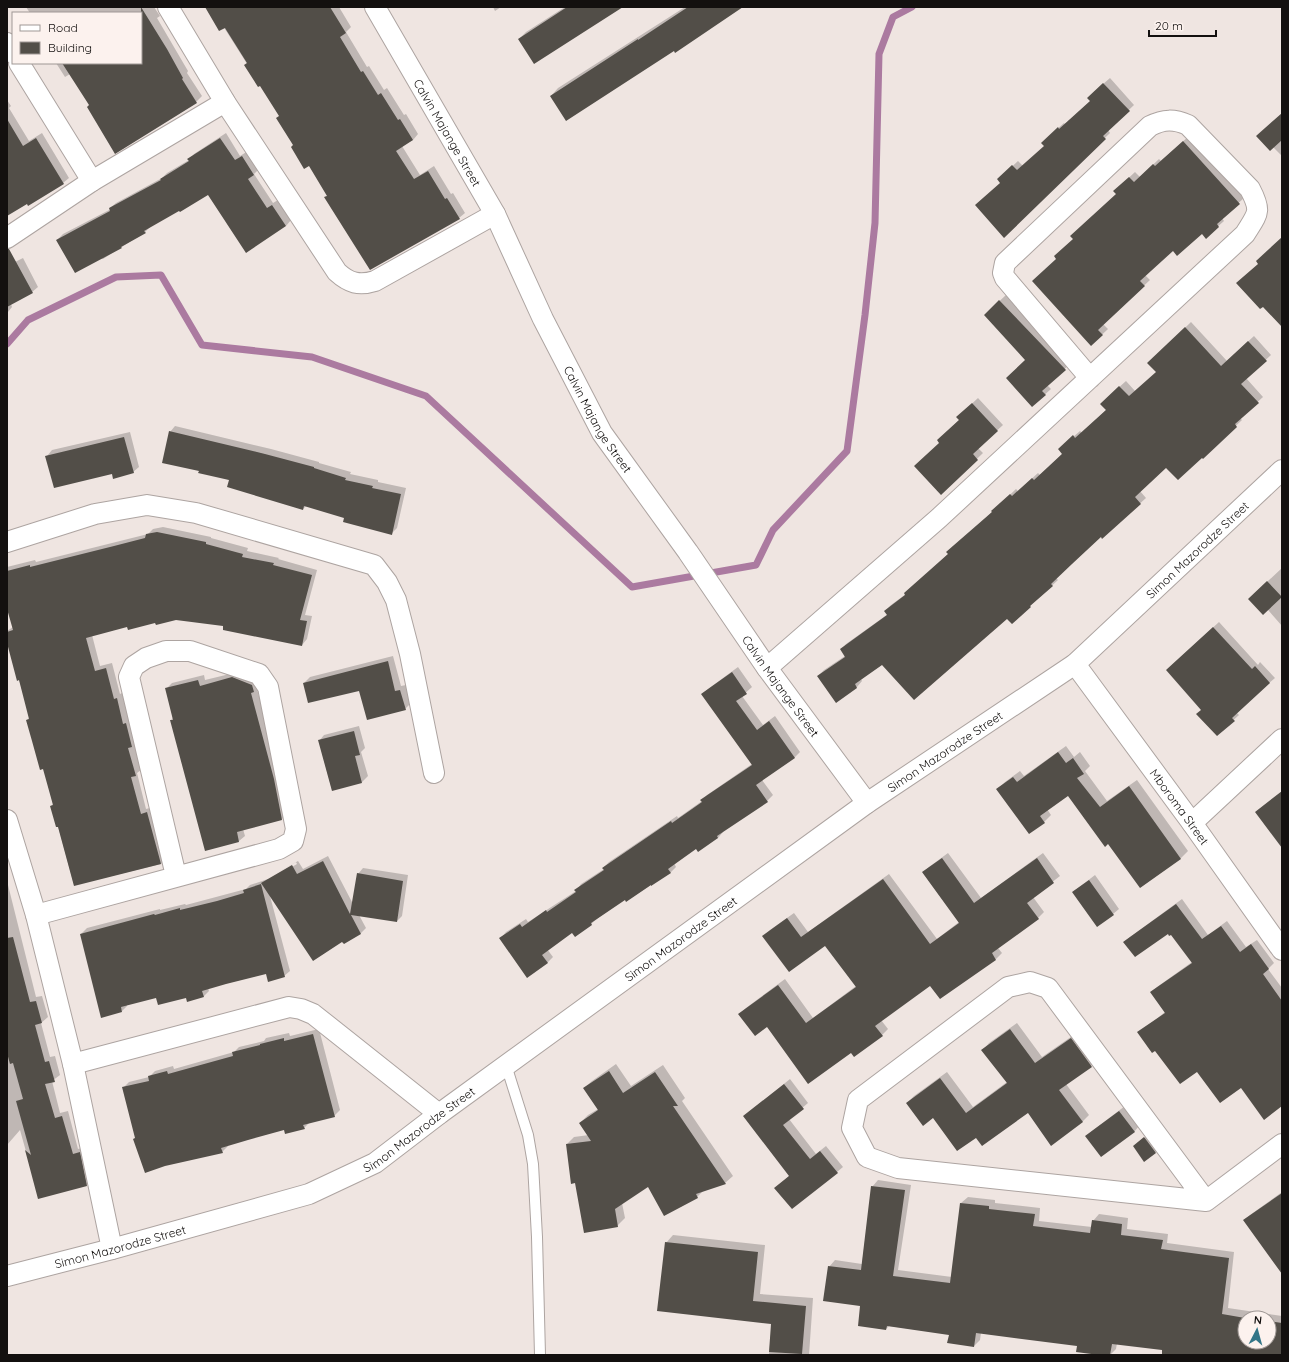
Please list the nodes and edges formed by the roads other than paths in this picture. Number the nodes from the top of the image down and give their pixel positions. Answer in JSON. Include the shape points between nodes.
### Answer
{"nodes":[{"id":1,"x":168,"y":7,"type":"edge"},
{"id":2,"x":375,"y":7,"type":"edge"},
{"id":3,"x":20,"y":64,"type":"edge"},
{"id":4,"x":225,"y":102,"type":"junction"},
{"id":5,"x":92,"y":181,"type":"junction"},
{"id":6,"x":495,"y":214,"type":"junction"},
{"id":7,"x":7,"y":238,"type":"edge"},
{"id":8,"x":1090,"y":378,"type":"junction"},
{"id":9,"x":1282,"y":470,"type":"edge"},
{"id":10,"x":7,"y":542,"type":"edge"},
{"id":11,"x":1075,"y":664,"type":"junction"},
{"id":12,"x":767,"y":668,"type":"junction"},
{"id":13,"x":1282,"y":738,"type":"edge"},
{"id":14,"x":434,"y":773,"type":"dead end"},
{"id":15,"x":867,"y":803,"type":"junction"},
{"id":16,"x":7,"y":820,"type":"edge"},
{"id":17,"x":1192,"y":824,"type":"junction"},
{"id":18,"x":176,"y":876,"type":"junction"},
{"id":19,"x":36,"y":914,"type":"junction"},
{"id":20,"x":1282,"y":950,"type":"edge"},
{"id":21,"x":73,"y":1064,"type":"junction"},
{"id":22,"x":506,"y":1065,"type":"junction"},
{"id":23,"x":439,"y":1114,"type":"junction"},
{"id":24,"x":1282,"y":1144,"type":"edge"},
{"id":25,"x":1206,"y":1201,"type":"junction"},
{"id":26,"x":112,"y":1249,"type":"junction"},
{"id":27,"x":7,"y":1276,"type":"edge"},
{"id":28,"x":540,"y":1355,"type":"edge"}],
"edges":[{"from":1,"to":4,"type":"street"},
{"from":2,"to":6,"type":"street","name":"Calvin Majange Street"},
{"from":3,"to":5,"type":"street"},
{"from":4,"to":5,"type":"street"},
{"from":4,"to":6,"type":"street","via":[[337,272],[345,280],[356,283],[375,281]]},
{"from":5,"to":7,"type":"street"},
{"from":6,"to":12,"type":"street","name":"Calvin Majange Street","via":[[543,319],[602,433],[688,552]]},
{"from":8,"to":8,"type":"street","via":[[1246,234],[1258,213],[1257,202],[1250,189],[1188,125],[1180,122],[1160,121],[1150,126],[1005,263],[1005,278]]},
{"from":8,"to":12,"type":"street","via":[[939,518]]},
{"from":9,"to":11,"type":"street","name":"Simon Mazorodze Street"},
{"from":10,"to":14,"type":"street","via":[[95,514],[147,505],[196,512],[374,566],[387,582],[396,600],[410,654]]},
{"from":11,"to":15,"type":"street","name":"Simon Mazorodze Street"},
{"from":11,"to":17,"type":"street","name":"Mboroma Street"},
{"from":12,"to":15,"type":"street","name":"Calvin Majange Street"},
{"from":13,"to":17,"type":"street"},
{"from":15,"to":22,"type":"street","name":"Simon Mazorodze Street"},
{"from":16,"to":19,"type":"street"},
{"from":17,"to":20,"type":"street","name":"Mboroma Street"},
{"from":18,"to":18,"type":"street","via":[[279,849],[293,841],[296,829],[268,687],[259,674],[190,651],[166,651],[146,658],[134,666],[129,677]]},
{"from":18,"to":19,"type":"street"},
{"from":19,"to":21,"type":"street"},
{"from":21,"to":23,"type":"street","via":[[289,1007],[314,1014]]},
{"from":21,"to":26,"type":"street"},
{"from":22,"to":23,"type":"street","name":"Simon Mazorodze Street"},
{"from":22,"to":28,"type":"lane","via":[[528,1135],[533,1164]]},
{"from":23,"to":26,"type":"street","name":"Simon Mazorodze Street","via":[[375,1163],[309,1194]]},
{"from":24,"to":25,"type":"street"},
{"from":25,"to":25,"type":"street","via":[[1048,988],[1030,982],[1008,987],[858,1100],[852,1128],[867,1157],[898,1168]]},
{"from":26,"to":27,"type":"street","name":"Simon Mazorodze Street"}]}
